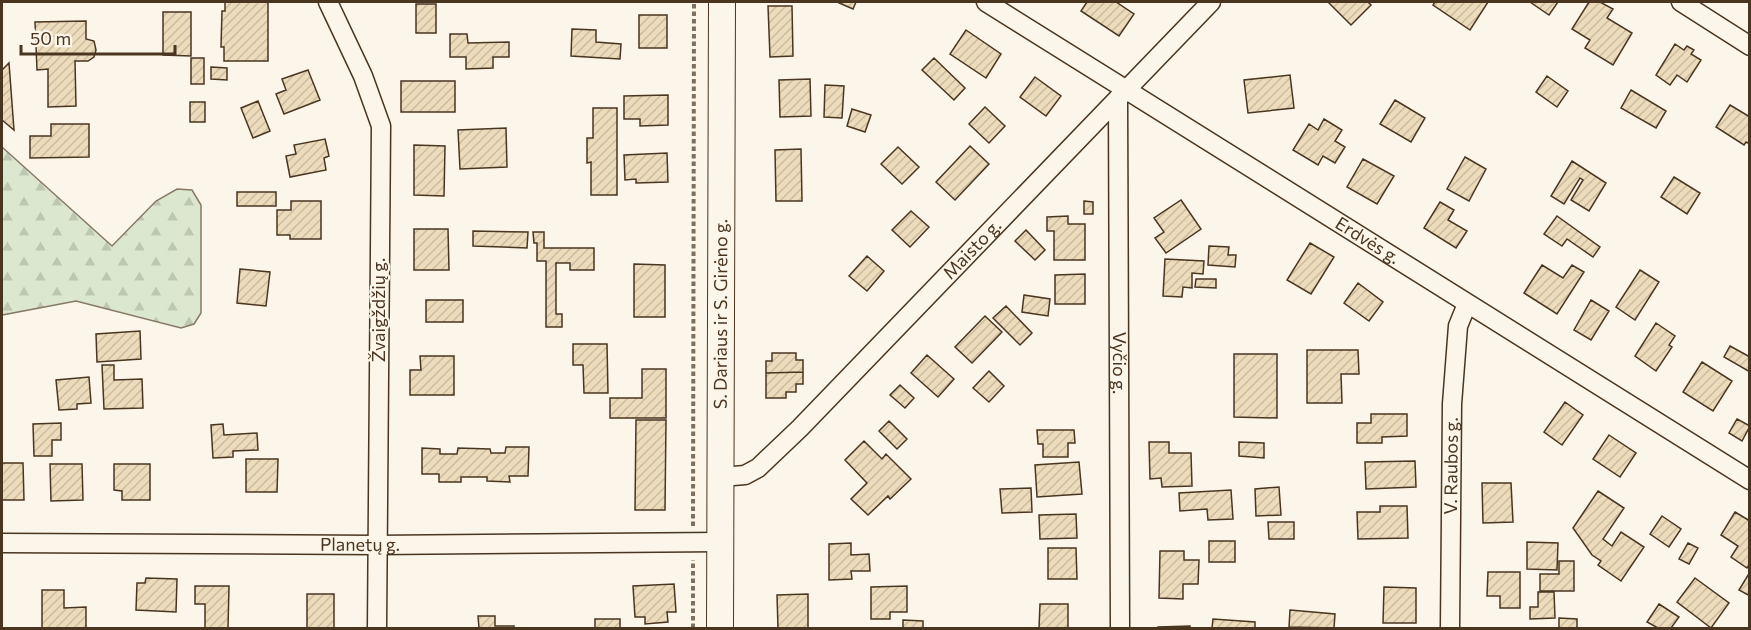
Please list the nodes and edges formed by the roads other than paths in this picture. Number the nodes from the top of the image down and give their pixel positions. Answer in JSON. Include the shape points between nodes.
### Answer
{"nodes":[{"id":1,"x":328,"y":2,"type":"edge"},
{"id":2,"x":722,"y":2,"type":"edge"},
{"id":3,"x":987,"y":2,"type":"edge"},
{"id":4,"x":1211,"y":2,"type":"edge"},
{"id":5,"x":1681,"y":2,"type":"edge"},
{"id":6,"x":1749,"y":46,"type":"edge"},
{"id":7,"x":1122,"y":94,"type":"junction"},
{"id":8,"x":1467,"y":304,"type":"junction"},
{"id":9,"x":721,"y":477,"type":"junction"},
{"id":10,"x":1749,"y":480,"type":"edge"},
{"id":11,"x":721,"y":542,"type":"junction"},
{"id":12,"x":2,"y":543,"type":"edge"},
{"id":13,"x":377,"y":545,"type":"junction"},
{"id":14,"x":378,"y":628,"type":"edge"},
{"id":15,"x":720,"y":628,"type":"edge"},
{"id":16,"x":1120,"y":628,"type":"edge"},
{"id":17,"x":1450,"y":628,"type":"edge"}],
"edges":[{"from":1,"to":13,"type":"street","name":"Žvaigždžių g.","via":[[363,76],[381,126]]},
{"from":2,"to":9,"type":"street","name":"S. Dariaus ir S. Girėno g."},
{"from":3,"to":7,"type":"street","name":"Erdvės g."},
{"from":4,"to":7,"type":"street","name":"Maisto g."},
{"from":5,"to":6,"type":"street"},
{"from":7,"to":8,"type":"street","name":"Erdvės g."},
{"from":7,"to":9,"type":"street","name":"Maisto g.","via":[[800,429],[758,468],[745,475]]},
{"from":7,"to":16,"type":"street","name":"Vyčio g."},
{"from":8,"to":10,"type":"street","name":"Erdvės g."},
{"from":8,"to":17,"type":"street","name":"V. Raubos g.","via":[[1458,326],[1452,404]]},
{"from":9,"to":11,"type":"street","name":"S. Dariaus ir S. Girėno g."},
{"from":11,"to":13,"type":"street","name":"Planetų g."},
{"from":11,"to":15,"type":"street","name":"S. Dariaus ir S. Girėno g."},
{"from":12,"to":13,"type":"street","name":"Planetų g."},
{"from":13,"to":14,"type":"street","name":"Žvaigždžių g."}]}
